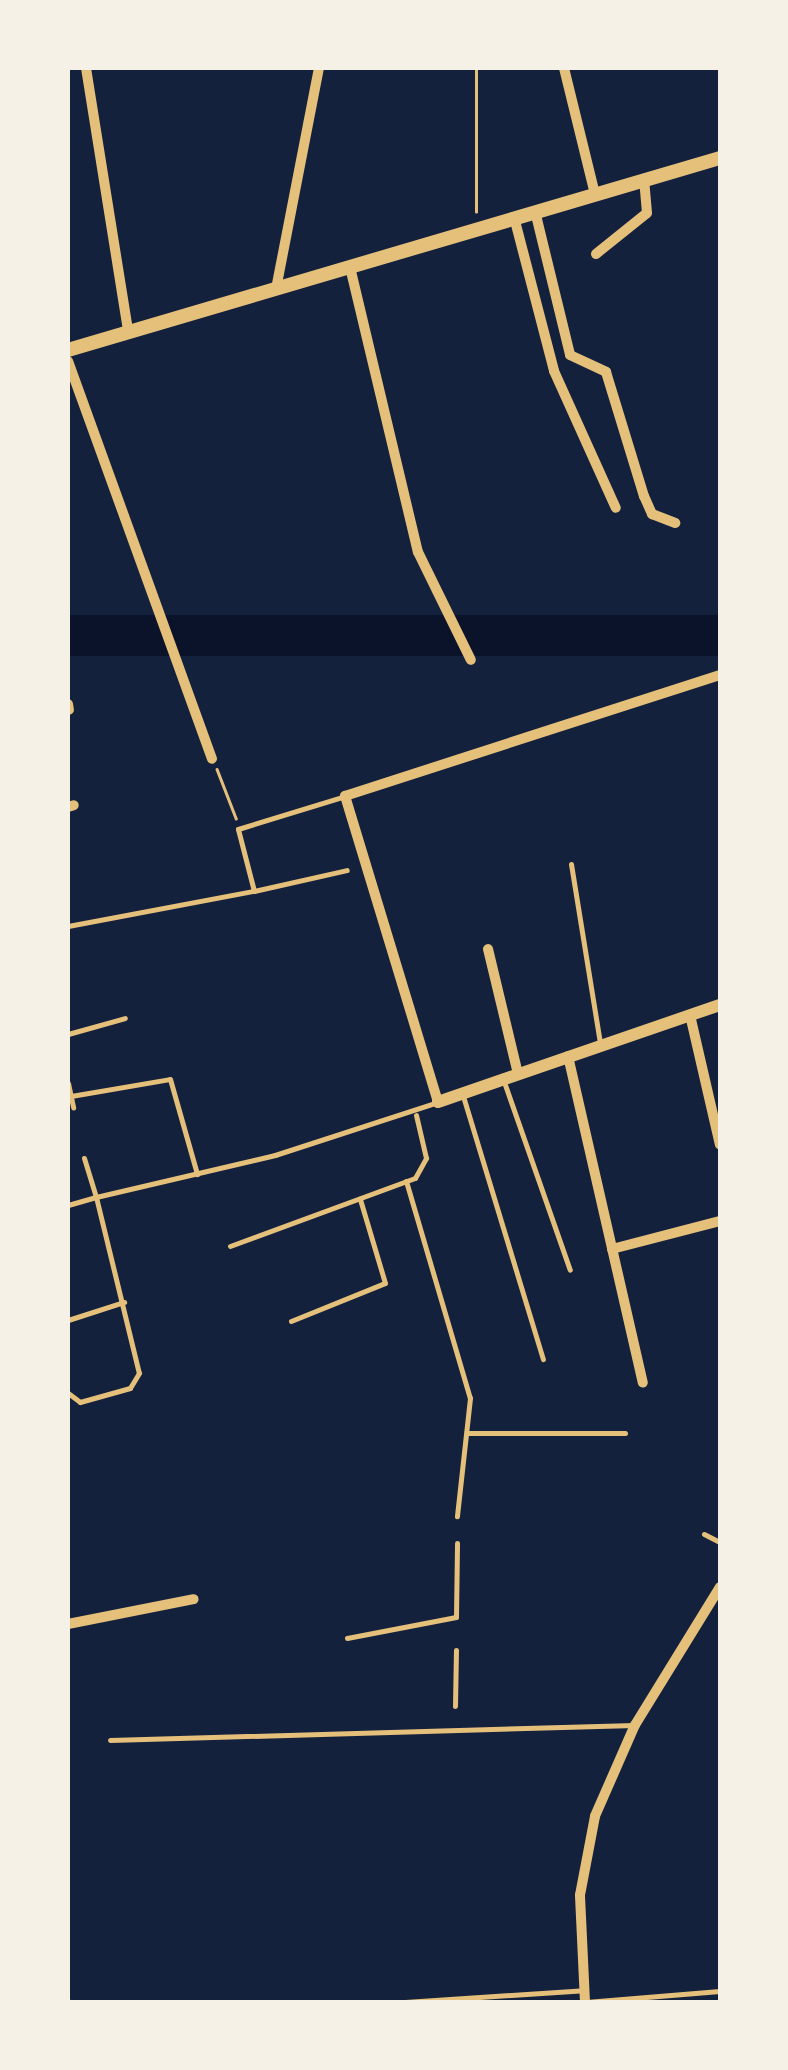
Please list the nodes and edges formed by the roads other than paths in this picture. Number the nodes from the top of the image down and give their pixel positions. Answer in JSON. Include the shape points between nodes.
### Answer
{"nodes":[{"id":1,"x":86,"y":68,"type":"edge"},
{"id":2,"x":319,"y":68,"type":"edge"},
{"id":3,"x":564,"y":68,"type":"edge"},
{"id":4,"x":720,"y":158,"type":"edge"},
{"id":5,"x":644,"y":180,"type":"junction"},
{"id":6,"x":595,"y":194,"type":"junction"},
{"id":7,"x":535,"y":211,"type":"junction"},
{"id":8,"x":514,"y":217,"type":"junction"},
{"id":9,"x":596,"y":254,"type":"dead end"},
{"id":10,"x":350,"y":267,"type":"junction"},
{"id":11,"x":276,"y":289,"type":"junction"},
{"id":12,"x":128,"y":330,"type":"junction"},
{"id":13,"x":68,"y":350,"type":"edge"},
{"id":14,"x":68,"y":361,"type":"edge"},
{"id":15,"x":616,"y":508,"type":"dead end"},
{"id":16,"x":675,"y":523,"type":"dead end"},
{"id":17,"x":471,"y":660,"type":"dead end"},
{"id":18,"x":720,"y":675,"type":"edge"},
{"id":19,"x":212,"y":759,"type":"road end"},
{"id":20,"x":345,"y":796,"type":"junction"},
{"id":21,"x":571,"y":864,"type":"dead end"},
{"id":22,"x":346,"y":870,"type":"dead end"},
{"id":23,"x":254,"y":891,"type":"junction"},
{"id":24,"x":68,"y":926,"type":"edge"},
{"id":25,"x":488,"y":949,"type":"dead end"},
{"id":26,"x":720,"y":1006,"type":"edge"},
{"id":27,"x":690,"y":1014,"type":"junction"},
{"id":28,"x":125,"y":1018,"type":"dead end"},
{"id":29,"x":68,"y":1034,"type":"edge"},
{"id":30,"x":600,"y":1045,"type":"junction"},
{"id":31,"x":568,"y":1056,"type":"junction"},
{"id":32,"x":518,"y":1074,"type":"junction"},
{"id":33,"x":503,"y":1078,"type":"junction"},
{"id":34,"x":68,"y":1083,"type":"edge"},
{"id":35,"x":462,"y":1093,"type":"junction"},
{"id":36,"x":71,"y":1096,"type":"junction"},
{"id":37,"x":438,"y":1102,"type":"junction"},
{"id":38,"x":73,"y":1107,"type":"dead end"},
{"id":39,"x":416,"y":1114,"type":"junction"},
{"id":40,"x":720,"y":1145,"type":"edge"},
{"id":41,"x":84,"y":1158,"type":"dead end"},
{"id":42,"x":197,"y":1174,"type":"junction"},
{"id":43,"x":406,"y":1182,"type":"junction"},
{"id":44,"x":96,"y":1198,"type":"junction"},
{"id":45,"x":360,"y":1198,"type":"junction"},
{"id":46,"x":68,"y":1205,"type":"edge"},
{"id":47,"x":720,"y":1221,"type":"edge"},
{"id":48,"x":230,"y":1246,"type":"dead end"},
{"id":49,"x":612,"y":1249,"type":"junction"},
{"id":50,"x":570,"y":1270,"type":"dead end"},
{"id":51,"x":124,"y":1302,"type":"junction"},
{"id":52,"x":68,"y":1320,"type":"edge"},
{"id":53,"x":291,"y":1321,"type":"dead end"},
{"id":54,"x":543,"y":1359,"type":"dead end"},
{"id":55,"x":643,"y":1383,"type":"dead end"},
{"id":56,"x":68,"y":1394,"type":"edge"},
{"id":57,"x":467,"y":1432,"type":"junction"},
{"id":58,"x":625,"y":1433,"type":"dead end"},
{"id":59,"x":457,"y":1516,"type":"dead end"},
{"id":60,"x":704,"y":1534,"type":"dead end"},
{"id":61,"x":720,"y":1542,"type":"edge"},
{"id":62,"x":456,"y":1543,"type":"dead end"},
{"id":63,"x":720,"y":1587,"type":"edge"},
{"id":64,"x":194,"y":1600,"type":"dead end"},
{"id":65,"x":68,"y":1624,"type":"edge"},
{"id":66,"x":346,"y":1638,"type":"dead end"},
{"id":67,"x":456,"y":1650,"type":"dead end"},
{"id":68,"x":454,"y":1706,"type":"dead end"},
{"id":69,"x":636,"y":1725,"type":"junction"},
{"id":70,"x":110,"y":1740,"type":"dead end"},
{"id":71,"x":720,"y":1991,"type":"edge"},
{"id":72,"x":585,"y":1998,"type":"edge"},
{"id":73,"x":405,"y":2002,"type":"edge"}],
"edges":[{"from":1,"to":12,"type":"street"},
{"from":2,"to":11,"type":"street"},
{"from":3,"to":6,"type":"street"},
{"from":4,"to":5,"type":"main road"},
{"from":5,"to":6,"type":"main road"},
{"from":5,"to":9,"type":"street","via":[[647,213]]},
{"from":6,"to":7,"type":"main road"},
{"from":7,"to":8,"type":"main road"},
{"from":7,"to":16,"type":"street","via":[[570,355],[606,372],[652,514]]},
{"from":8,"to":10,"type":"main road"},
{"from":8,"to":15,"type":"street","via":[[554,371]]},
{"from":10,"to":11,"type":"main road"},
{"from":10,"to":17,"type":"street","via":[[418,552]]},
{"from":11,"to":12,"type":"main road"},
{"from":12,"to":13,"type":"main road"},
{"from":14,"to":19,"type":"street"},
{"from":18,"to":20,"type":"street"},
{"from":20,"to":23,"type":"lane","via":[[238,829]]},
{"from":20,"to":37,"type":"street"},
{"from":21,"to":30,"type":"lane"},
{"from":22,"to":23,"type":"lane"},
{"from":23,"to":24,"type":"lane"},
{"from":25,"to":32,"type":"street"},
{"from":26,"to":27,"type":"street"},
{"from":27,"to":30,"type":"street"},
{"from":27,"to":40,"type":"street"},
{"from":28,"to":29,"type":"lane"},
{"from":30,"to":31,"type":"street"},
{"from":31,"to":32,"type":"street"},
{"from":31,"to":49,"type":"street"},
{"from":32,"to":33,"type":"street"},
{"from":33,"to":35,"type":"street"},
{"from":33,"to":50,"type":"lane"},
{"from":34,"to":36,"type":"lane"},
{"from":35,"to":37,"type":"street"},
{"from":35,"to":54,"type":"lane"},
{"from":36,"to":38,"type":"lane"},
{"from":36,"to":42,"type":"lane","via":[[170,1080]]},
{"from":37,"to":39,"type":"lane"},
{"from":39,"to":42,"type":"lane"},
{"from":39,"to":43,"type":"lane","via":[[424,1170]]},
{"from":41,"to":44,"type":"lane"},
{"from":42,"to":44,"type":"lane"},
{"from":43,"to":45,"type":"lane"},
{"from":43,"to":57,"type":"lane","via":[[464,1359]]},
{"from":44,"to":46,"type":"lane"},
{"from":44,"to":51,"type":"lane"},
{"from":45,"to":48,"type":"lane"},
{"from":45,"to":53,"type":"lane","via":[[385,1283]]},
{"from":47,"to":49,"type":"street"},
{"from":49,"to":55,"type":"street"},
{"from":51,"to":52,"type":"lane"},
{"from":51,"to":56,"type":"lane","via":[[136,1382],[80,1402]]},
{"from":57,"to":58,"type":"lane"},
{"from":57,"to":59,"type":"lane"},
{"from":60,"to":61,"type":"lane"},
{"from":62,"to":66,"type":"lane","via":[[456,1621]]},
{"from":63,"to":69,"type":"street"},
{"from":64,"to":65,"type":"street"},
{"from":67,"to":68,"type":"lane"},
{"from":69,"to":70,"type":"lane"},
{"from":69,"to":72,"type":"street","via":[[584,1860]]},
{"from":71,"to":72,"type":"lane"},
{"from":72,"to":73,"type":"lane"}]}
